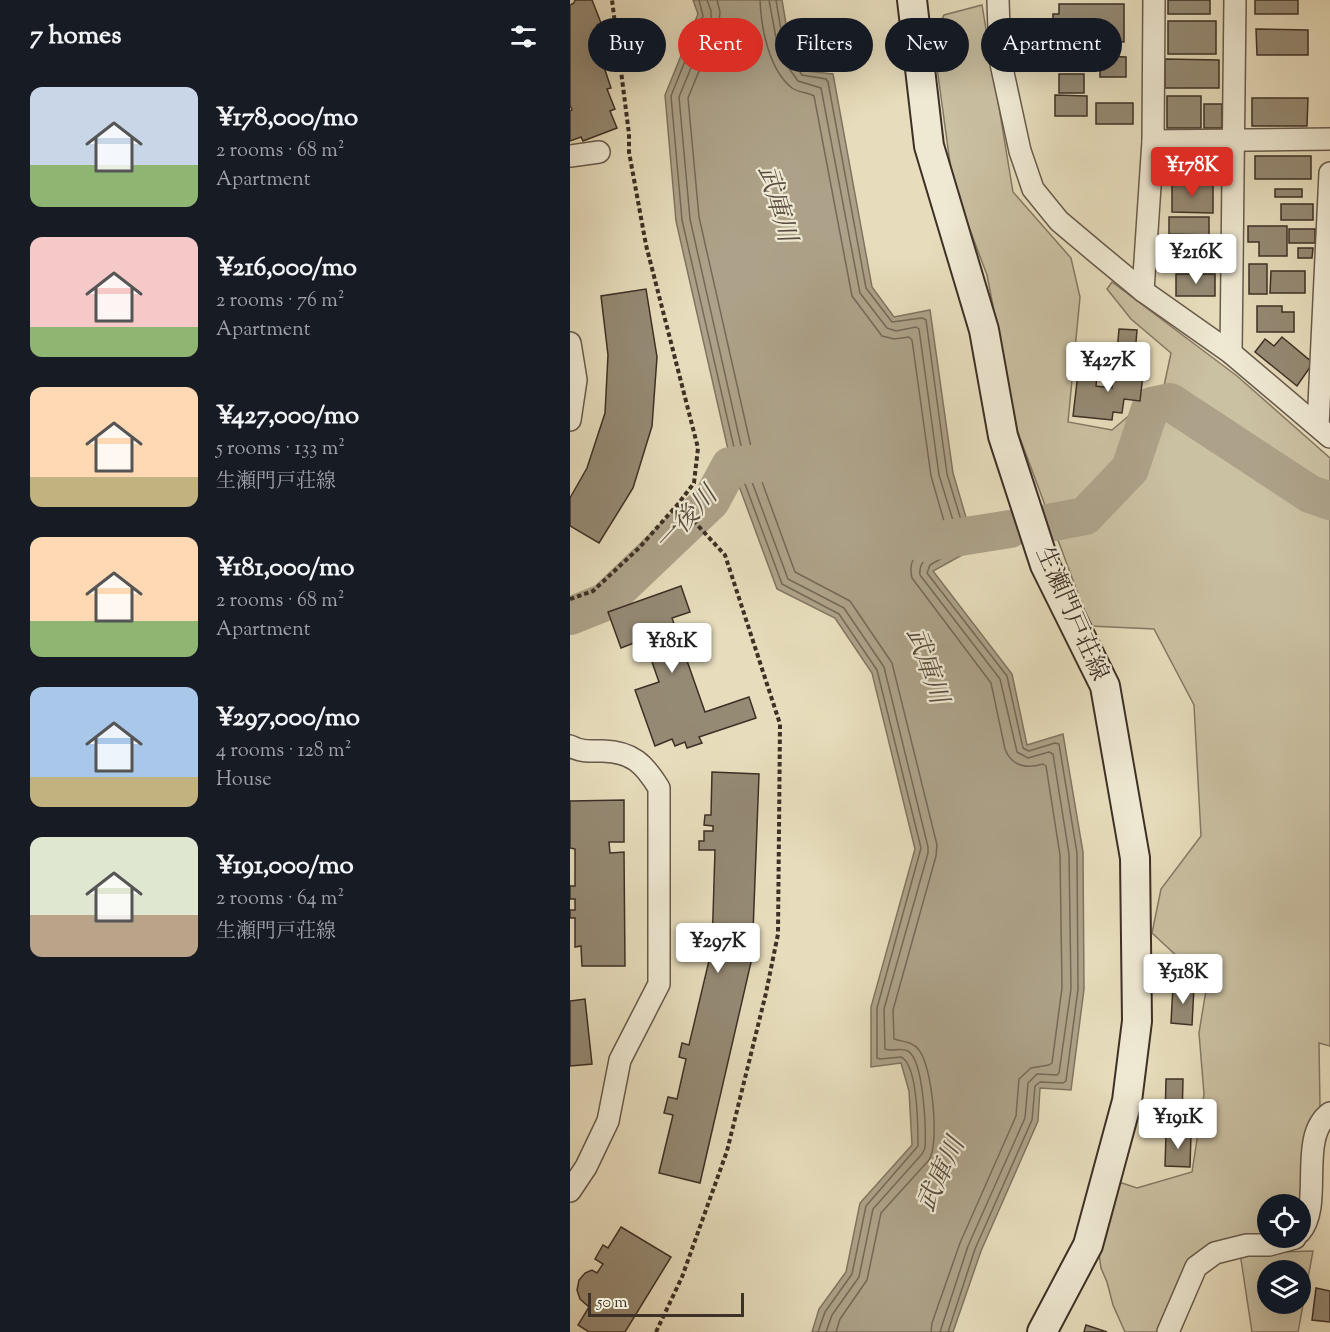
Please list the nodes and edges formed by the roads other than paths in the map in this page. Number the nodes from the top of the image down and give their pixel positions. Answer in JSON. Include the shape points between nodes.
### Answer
{"nodes":[{"id":1,"x":912,"y":0,"type":"edge"},
{"id":2,"x":998,"y":0,"type":"edge"},
{"id":3,"x":1154,"y":0,"type":"edge"},
{"id":4,"x":1235,"y":0,"type":"edge"},
{"id":5,"x":1330,"y":139,"type":"edge"},
{"id":6,"x":1153,"y":141,"type":"junction"},
{"id":7,"x":1234,"y":141,"type":"junction"},
{"id":8,"x":599,"y":152,"type":"dead end"},
{"id":9,"x":570,"y":156,"type":"edge"},
{"id":10,"x":1330,"y":174,"type":"edge"},
{"id":11,"x":1143,"y":291,"type":"junction"},
{"id":12,"x":570,"y":343,"type":"edge"},
{"id":13,"x":1231,"y":353,"type":"junction"},
{"id":14,"x":570,"y":420,"type":"edge"},
{"id":15,"x":1324,"y":432,"type":"edge"},
{"id":16,"x":570,"y":746,"type":"edge"},
{"id":17,"x":1330,"y":1113,"type":"edge"},
{"id":18,"x":570,"y":1191,"type":"edge"},
{"id":19,"x":1311,"y":1201,"type":"edge"},
{"id":20,"x":1257,"y":1245,"type":"edge"},
{"id":21,"x":1042,"y":1332,"type":"edge"},
{"id":22,"x":1168,"y":1332,"type":"edge"}],
"edges":[{"from":1,"to":21,"type":"main road","name":"生瀬門戸荘線","via":[[929,146],[984,330],[1003,436],[1045,565],[1105,686],[1135,858],[1137,1021],[1127,1101],[1088,1245]]},
{"from":2,"to":11,"type":"street","via":[[1000,59],[1020,151],[1033,189],[1059,221]]},
{"from":3,"to":6,"type":"street"},
{"from":4,"to":7,"type":"street"},
{"from":5,"to":7,"type":"street"},
{"from":6,"to":7,"type":"street"},
{"from":6,"to":11,"type":"street"},
{"from":7,"to":13,"type":"street"},
{"from":8,"to":9,"type":"street"},
{"from":10,"to":15,"type":"street"},
{"from":11,"to":13,"type":"street"},
{"from":12,"to":14,"type":"street","via":[[576,380]]},
{"from":13,"to":15,"type":"street"},
{"from":16,"to":18,"type":"street","via":[[579,751],[617,752],[645,765],[659,788],[659,984],[620,1060],[608,1121]]},
{"from":17,"to":19,"type":"street","via":[[1322,1119],[1312,1155]]},
{"from":20,"to":22,"type":"street","via":[[1215,1253],[1196,1267]]}]}
